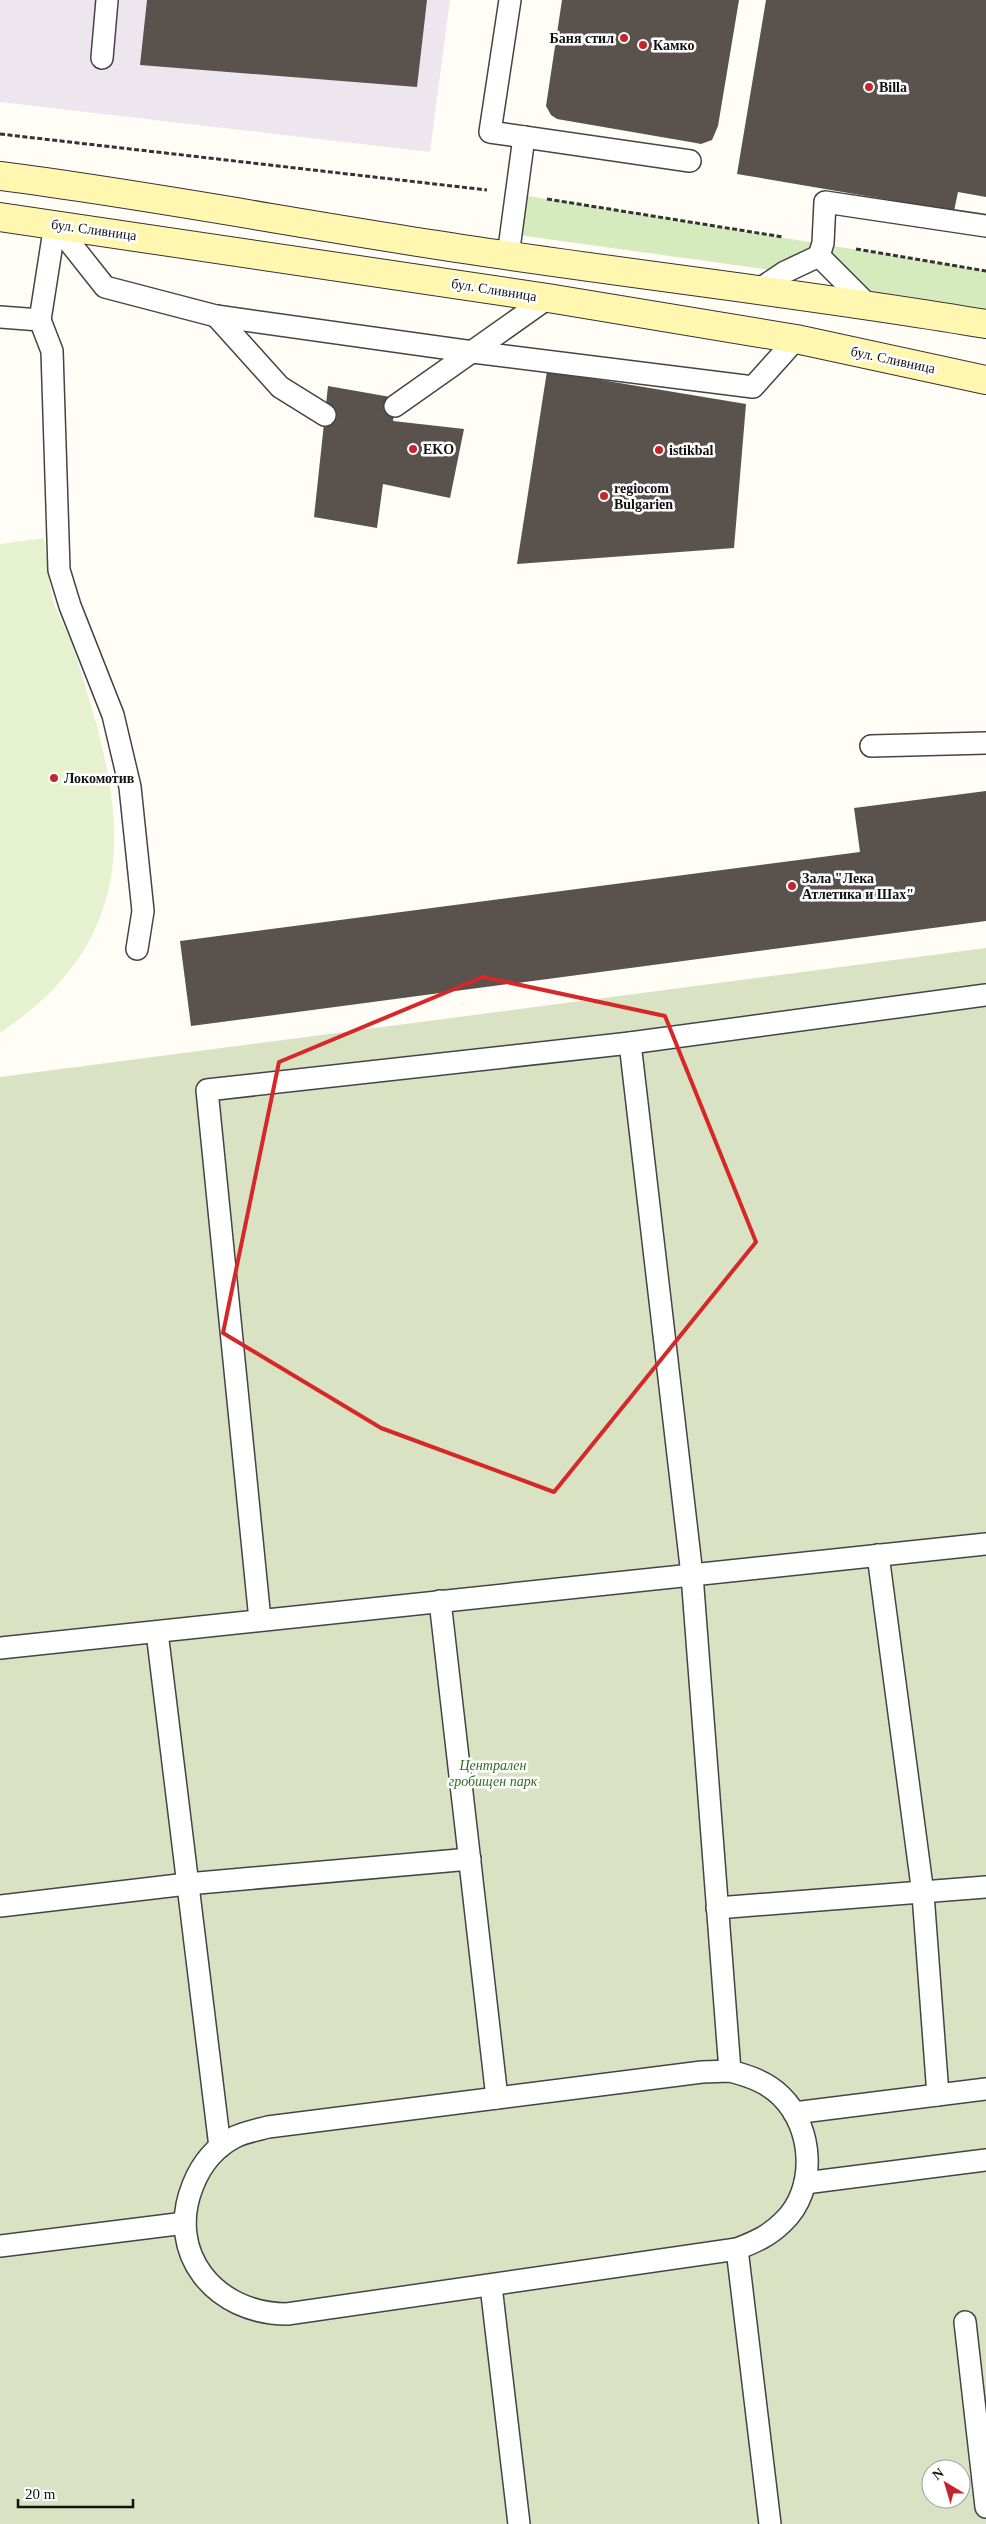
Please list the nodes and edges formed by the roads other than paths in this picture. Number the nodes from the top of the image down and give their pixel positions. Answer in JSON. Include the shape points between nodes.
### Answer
{"nodes":[{"id":1,"x":107,"y":0,"type":"edge"},
{"id":2,"x":510,"y":0,"type":"edge"},
{"id":3,"x":102,"y":58,"type":"dead end"},
{"id":4,"x":524,"y":137,"type":"junction"},
{"id":5,"x":690,"y":160,"type":"dead end"},
{"id":6,"x":0,"y":176,"type":"edge"},
{"id":7,"x":0,"y":217,"type":"edge"},
{"id":8,"x":55,"y":224,"type":"junction"},
{"id":9,"x":986,"y":226,"type":"edge"},
{"id":10,"x":821,"y":250,"type":"junction"},
{"id":11,"x":508,"y":256,"type":"junction"},
{"id":12,"x":758,"y":290,"type":"junction"},
{"id":13,"x":548,"y":298,"type":"junction"},
{"id":14,"x":867,"y":304,"type":"junction"},
{"id":15,"x":216,"y":316,"type":"junction"},
{"id":16,"x":0,"y":317,"type":"edge"},
{"id":17,"x":40,"y":320,"type":"junction"},
{"id":18,"x":986,"y":324,"type":"edge"},
{"id":19,"x":796,"y":339,"type":"junction"},
{"id":20,"x":473,"y":352,"type":"junction"},
{"id":21,"x":986,"y":380,"type":"edge"},
{"id":22,"x":395,"y":406,"type":"dead end"},
{"id":23,"x":326,"y":415,"type":"dead end"},
{"id":24,"x":986,"y":743,"type":"edge"},
{"id":25,"x":870,"y":746,"type":"dead end"},
{"id":26,"x":136,"y":949,"type":"dead end"},
{"id":27,"x":986,"y":995,"type":"edge"},
{"id":28,"x":630,"y":1043,"type":"junction"},
{"id":29,"x":986,"y":1544,"type":"edge"},
{"id":30,"x":878,"y":1555,"type":"junction"},
{"id":31,"x":692,"y":1575,"type":"junction"},
{"id":32,"x":440,"y":1601,"type":"junction"},
{"id":33,"x":260,"y":1620,"type":"junction"},
{"id":34,"x":157,"y":1632,"type":"junction"},
{"id":35,"x":0,"y":1648,"type":"edge"},
{"id":36,"x":470,"y":1859,"type":"junction"},
{"id":37,"x":188,"y":1884,"type":"junction"},
{"id":38,"x":986,"y":1887,"type":"edge"},
{"id":39,"x":922,"y":1894,"type":"junction"},
{"id":40,"x":0,"y":1906,"type":"edge"},
{"id":41,"x":717,"y":1908,"type":"junction"},
{"id":42,"x":730,"y":2071,"type":"junction"},
{"id":43,"x":986,"y":2089,"type":"edge"},
{"id":44,"x":938,"y":2095,"type":"junction"},
{"id":45,"x":498,"y":2098,"type":"junction"},
{"id":46,"x":794,"y":2113,"type":"junction"},
{"id":47,"x":220,"y":2147,"type":"junction"},
{"id":48,"x":986,"y":2160,"type":"edge"},
{"id":49,"x":805,"y":2183,"type":"junction"},
{"id":50,"x":185,"y":2223,"type":"junction"},
{"id":51,"x":0,"y":2246,"type":"edge"},
{"id":52,"x":737,"y":2249,"type":"junction"},
{"id":53,"x":491,"y":2286,"type":"junction"},
{"id":54,"x":964,"y":2322,"type":"dead end"},
{"id":55,"x":986,"y":2507,"type":"edge"},
{"id":56,"x":519,"y":2524,"type":"edge"},
{"id":57,"x":770,"y":2524,"type":"edge"}],
"edges":[{"from":1,"to":3,"type":"lane"},
{"from":2,"to":4,"type":"lane","via":[[490,132]]},
{"from":4,"to":5,"type":"lane"},
{"from":4,"to":11,"type":"lane"},
{"from":6,"to":11,"type":"main road"},
{"from":7,"to":8,"type":"main road","name":"бул. Сливница"},
{"from":8,"to":13,"type":"main road","name":"бул. Сливница"},
{"from":8,"to":15,"type":"lane","via":[[105,287]]},
{"from":8,"to":17,"type":"lane"},
{"from":9,"to":10,"type":"lane","via":[[825,202]]},
{"from":10,"to":12,"type":"lane"},
{"from":10,"to":14,"type":"lane"},
{"from":11,"to":12,"type":"main road"},
{"from":12,"to":14,"type":"main road"},
{"from":13,"to":19,"type":"main road","name":"бул. Сливница"},
{"from":13,"to":20,"type":"lane"},
{"from":14,"to":18,"type":"main road"},
{"from":15,"to":20,"type":"lane"},
{"from":15,"to":23,"type":"lane","via":[[280,387]]},
{"from":16,"to":17,"type":"lane"},
{"from":17,"to":26,"type":"lane","via":[[52,351],[59,570],[113,715],[130,787],[143,911]]},
{"from":19,"to":20,"type":"lane","via":[[754,387]]},
{"from":19,"to":21,"type":"main road","name":"бул. Сливница"},
{"from":20,"to":22,"type":"lane"},
{"from":24,"to":25,"type":"lane"},
{"from":27,"to":28,"type":"lane"},
{"from":28,"to":31,"type":"lane"},
{"from":28,"to":33,"type":"lane","via":[[206,1090]]},
{"from":29,"to":30,"type":"lane"},
{"from":30,"to":31,"type":"lane"},
{"from":30,"to":39,"type":"lane"},
{"from":31,"to":32,"type":"lane"},
{"from":31,"to":41,"type":"lane"},
{"from":32,"to":33,"type":"lane"},
{"from":32,"to":36,"type":"lane"},
{"from":33,"to":34,"type":"lane"},
{"from":34,"to":35,"type":"lane"},
{"from":34,"to":37,"type":"lane"},
{"from":36,"to":37,"type":"lane"},
{"from":36,"to":45,"type":"lane"},
{"from":37,"to":40,"type":"lane"},
{"from":37,"to":47,"type":"lane"},
{"from":38,"to":39,"type":"lane"},
{"from":39,"to":41,"type":"lane"},
{"from":39,"to":44,"type":"lane"},
{"from":41,"to":42,"type":"lane"},
{"from":42,"to":45,"type":"lane"},
{"from":42,"to":46,"type":"lane","via":[[767,2085]]},
{"from":43,"to":44,"type":"lane"},
{"from":44,"to":46,"type":"lane"},
{"from":45,"to":47,"type":"lane","via":[[268,2127],[233,2138]]},
{"from":46,"to":49,"type":"lane","via":[[804,2135],[808,2159]]},
{"from":47,"to":50,"type":"lane","via":[[198,2172],[188,2197]]},
{"from":48,"to":49,"type":"lane"},
{"from":49,"to":52,"type":"lane","via":[[797,2203],[784,2221],[763,2239]]},
{"from":50,"to":51,"type":"lane"},
{"from":50,"to":53,"type":"lane","via":[[190,2254],[207,2282],[228,2299],[268,2314]]},
{"from":52,"to":53,"type":"lane"},
{"from":52,"to":57,"type":"lane"},
{"from":53,"to":56,"type":"lane"},
{"from":54,"to":55,"type":"lane"}]}
